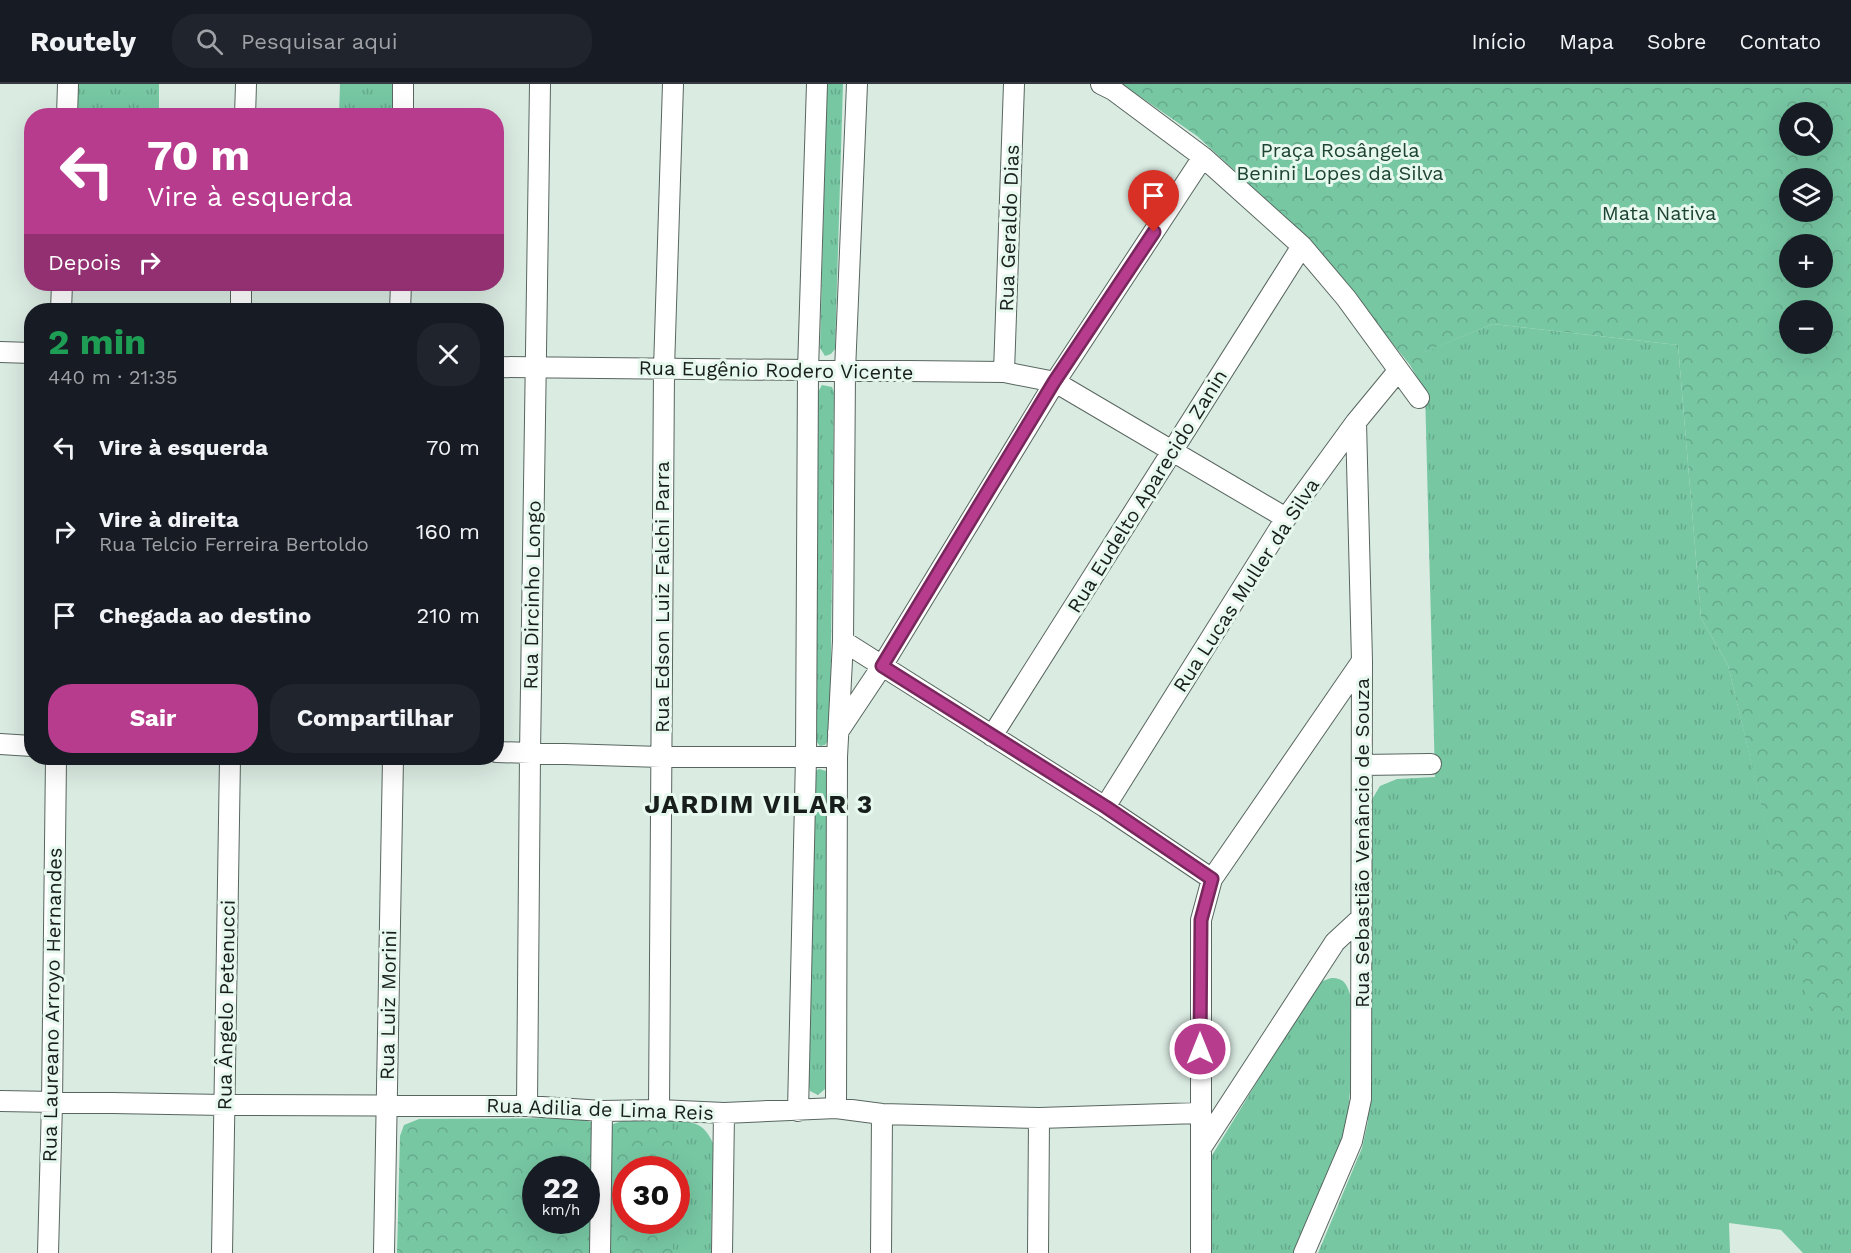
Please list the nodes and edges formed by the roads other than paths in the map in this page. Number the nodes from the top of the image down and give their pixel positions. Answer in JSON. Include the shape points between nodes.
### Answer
{"nodes":[{"id":1,"x":68,"y":84,"type":"edge"},
{"id":2,"x":246,"y":84,"type":"edge"},
{"id":3,"x":403,"y":84,"type":"edge"},
{"id":4,"x":540,"y":84,"type":"edge"},
{"id":5,"x":673,"y":84,"type":"edge"},
{"id":6,"x":817,"y":84,"type":"edge"},
{"id":7,"x":856,"y":84,"type":"edge"},
{"id":8,"x":1014,"y":84,"type":"edge"},
{"id":9,"x":1101,"y":84,"type":"edge"},
{"id":10,"x":67,"y":108,"type":"edge"},
{"id":11,"x":245,"y":108,"type":"edge"},
{"id":12,"x":403,"y":108,"type":"edge"},
{"id":13,"x":1203,"y":157,"type":"junction"},
{"id":14,"x":1302,"y":246,"type":"junction"},
{"id":15,"x":0,"y":352,"type":"edge"},
{"id":16,"x":24,"y":353,"type":"edge"},
{"id":17,"x":504,"y":367,"type":"edge"},
{"id":18,"x":536,"y":368,"type":"junction"},
{"id":19,"x":664,"y":369,"type":"junction"},
{"id":20,"x":808,"y":370,"type":"junction"},
{"id":21,"x":845,"y":371,"type":"junction"},
{"id":22,"x":1398,"y":371,"type":"junction"},
{"id":23,"x":1004,"y":372,"type":"junction"},
{"id":24,"x":1054,"y":382,"type":"junction"},
{"id":25,"x":1419,"y":398,"type":"dead end"},
{"id":26,"x":1356,"y":422,"type":"junction"},
{"id":27,"x":1172,"y":451,"type":"junction"},
{"id":28,"x":1286,"y":518,"type":"junction"},
{"id":29,"x":843,"y":641,"type":"junction"},
{"id":30,"x":1362,"y":661,"type":"junction"},
{"id":31,"x":882,"y":666,"type":"junction"},
{"id":32,"x":838,"y":732,"type":"junction"},
{"id":33,"x":992,"y":736,"type":"junction"},
{"id":34,"x":0,"y":744,"type":"edge"},
{"id":35,"x":24,"y":746,"type":"edge"},
{"id":36,"x":504,"y":753,"type":"edge"},
{"id":37,"x":530,"y":754,"type":"junction"},
{"id":38,"x":661,"y":757,"type":"junction"},
{"id":39,"x":806,"y":757,"type":"junction"},
{"id":40,"x":837,"y":757,"type":"junction"},
{"id":41,"x":1431,"y":764,"type":"dead end"},
{"id":42,"x":56,"y":765,"type":"edge"},
{"id":43,"x":230,"y":765,"type":"edge"},
{"id":44,"x":393,"y":765,"type":"edge"},
{"id":45,"x":1362,"y":765,"type":"junction"},
{"id":46,"x":1106,"y":807,"type":"junction"},
{"id":47,"x":1212,"y":879,"type":"junction"},
{"id":48,"x":1361,"y":918,"type":"junction"},
{"id":49,"x":0,"y":1101,"type":"edge"},
{"id":50,"x":52,"y":1103,"type":"junction"},
{"id":51,"x":224,"y":1105,"type":"junction"},
{"id":52,"x":387,"y":1106,"type":"junction"},
{"id":53,"x":527,"y":1106,"type":"junction"},
{"id":54,"x":836,"y":1108,"type":"junction"},
{"id":55,"x":659,"y":1110,"type":"junction"},
{"id":56,"x":602,"y":1111,"type":"junction"},
{"id":57,"x":798,"y":1111,"type":"junction"},
{"id":58,"x":724,"y":1113,"type":"junction"},
{"id":59,"x":1199,"y":1113,"type":"junction"},
{"id":60,"x":882,"y":1114,"type":"junction"},
{"id":61,"x":1039,"y":1118,"type":"junction"},
{"id":62,"x":1201,"y":1148,"type":"junction"},
{"id":63,"x":48,"y":1253,"type":"edge"},
{"id":64,"x":222,"y":1253,"type":"edge"},
{"id":65,"x":384,"y":1253,"type":"edge"},
{"id":66,"x":600,"y":1253,"type":"edge"},
{"id":67,"x":722,"y":1253,"type":"edge"},
{"id":68,"x":881,"y":1253,"type":"edge"},
{"id":69,"x":1038,"y":1253,"type":"edge"},
{"id":70,"x":1201,"y":1253,"type":"edge"},
{"id":71,"x":1304,"y":1253,"type":"edge"}],
"edges":[{"from":1,"to":10,"type":"street"},
{"from":2,"to":11,"type":"street"},
{"from":3,"to":12,"type":"street"},
{"from":4,"to":18,"type":"street","name":"Rua Dircinho Longo"},
{"from":5,"to":19,"type":"street","name":"Rua Edson Luiz Falchi Parra"},
{"from":6,"to":20,"type":"street"},
{"from":7,"to":21,"type":"street"},
{"from":8,"to":23,"type":"street","name":"Rua Geraldo Dias"},
{"from":9,"to":13,"type":"street"},
{"from":13,"to":14,"type":"street"},
{"from":13,"to":24,"type":"street"},
{"from":14,"to":22,"type":"street","via":[[1346,298]]},
{"from":14,"to":27,"type":"street","name":"Rua Eudelto Aparecido Zanin"},
{"from":15,"to":16,"type":"street"},
{"from":17,"to":18,"type":"street","name":"Rua Eugênio Rodero Vicente"},
{"from":18,"to":19,"type":"street","name":"Rua Eugênio Rodero Vicente"},
{"from":18,"to":37,"type":"street","name":"Rua Dircinho Longo"},
{"from":19,"to":20,"type":"street","name":"Rua Eugênio Rodero Vicente"},
{"from":19,"to":38,"type":"street","name":"Rua Edson Luiz Falchi Parra"},
{"from":20,"to":21,"type":"street","name":"Rua Eugênio Rodero Vicente"},
{"from":20,"to":39,"type":"street"},
{"from":21,"to":23,"type":"street","name":"Rua Eugênio Rodero Vicente"},
{"from":21,"to":29,"type":"street"},
{"from":22,"to":25,"type":"street"},
{"from":22,"to":26,"type":"street","name":"Rua Lucas Muller da Silva"},
{"from":23,"to":24,"type":"street","name":"Rua Eugênio Rodero Vicente"},
{"from":24,"to":27,"type":"street","name":"Rua Eugênio Rodero Vicente"},
{"from":24,"to":31,"type":"street"},
{"from":26,"to":28,"type":"street","name":"Rua Lucas Muller da Silva"},
{"from":26,"to":30,"type":"street","name":"Rua Sebastião Venâncio de Souza"},
{"from":27,"to":28,"type":"street","name":"Rua Eugênio Rodero Vicente"},
{"from":27,"to":33,"type":"street","name":"Rua Eudelto Aparecido Zanin"},
{"from":28,"to":46,"type":"street","name":"Rua Lucas Muller da Silva"},
{"from":29,"to":31,"type":"street"},
{"from":29,"to":32,"type":"street"},
{"from":30,"to":45,"type":"street","name":"Rua Sebastião Venâncio de Souza"},
{"from":30,"to":47,"type":"street"},
{"from":31,"to":32,"type":"street"},
{"from":31,"to":33,"type":"street"},
{"from":32,"to":40,"type":"street"},
{"from":33,"to":46,"type":"street"},
{"from":34,"to":35,"type":"street"},
{"from":36,"to":37,"type":"street"},
{"from":37,"to":38,"type":"street"},
{"from":37,"to":53,"type":"street","name":"Rua Dircinho Longo"},
{"from":38,"to":39,"type":"street"},
{"from":38,"to":55,"type":"street","name":"Rua Edson Luiz Falchi Parra"},
{"from":39,"to":40,"type":"street"},
{"from":39,"to":57,"type":"street"},
{"from":40,"to":54,"type":"street"},
{"from":41,"to":45,"type":"street"},
{"from":42,"to":50,"type":"street","name":"Rua Laureano Arroyo Hernandes"},
{"from":43,"to":51,"type":"street","name":"Rua Ângelo Petenucci"},
{"from":44,"to":52,"type":"street","name":"Rua Luiz Morini"},
{"from":45,"to":48,"type":"street","name":"Rua Sebastião Venâncio de Souza"},
{"from":46,"to":47,"type":"street"},
{"from":47,"to":59,"type":"street","via":[[1201,920]]},
{"from":48,"to":62,"type":"street","via":[[1335,942]]},
{"from":48,"to":71,"type":"street","name":"Rua Sebastião Venâncio de Souza","via":[[1361,1099],[1352,1141]]},
{"from":49,"to":50,"type":"street","name":"Rua Adilia de Lima Reis"},
{"from":50,"to":51,"type":"street","name":"Rua Adilia de Lima Reis"},
{"from":50,"to":63,"type":"street","name":"Rua Laureano Arroyo Hernandes"},
{"from":51,"to":52,"type":"street","name":"Rua Adilia de Lima Reis"},
{"from":51,"to":64,"type":"street","name":"Rua Ângelo Petenucci"},
{"from":52,"to":53,"type":"street","name":"Rua Adilia de Lima Reis"},
{"from":52,"to":65,"type":"street","name":"Rua Luiz Morini"},
{"from":53,"to":56,"type":"street","name":"Rua Adilia de Lima Reis"},
{"from":54,"to":57,"type":"street","name":"Rua Adilia de Lima Reis"},
{"from":54,"to":60,"type":"street","name":"Rua Adilia de Lima Reis"},
{"from":55,"to":56,"type":"street","name":"Rua Adilia de Lima Reis"},
{"from":55,"to":58,"type":"street","name":"Rua Adilia de Lima Reis"},
{"from":56,"to":66,"type":"street"},
{"from":57,"to":58,"type":"street","name":"Rua Adilia de Lima Reis"},
{"from":58,"to":67,"type":"street"},
{"from":59,"to":61,"type":"street","name":"Rua Adilia de Lima Reis"},
{"from":59,"to":62,"type":"street"},
{"from":60,"to":61,"type":"street","name":"Rua Adilia de Lima Reis"},
{"from":60,"to":68,"type":"street"},
{"from":61,"to":69,"type":"street"},
{"from":62,"to":70,"type":"street"}]}
